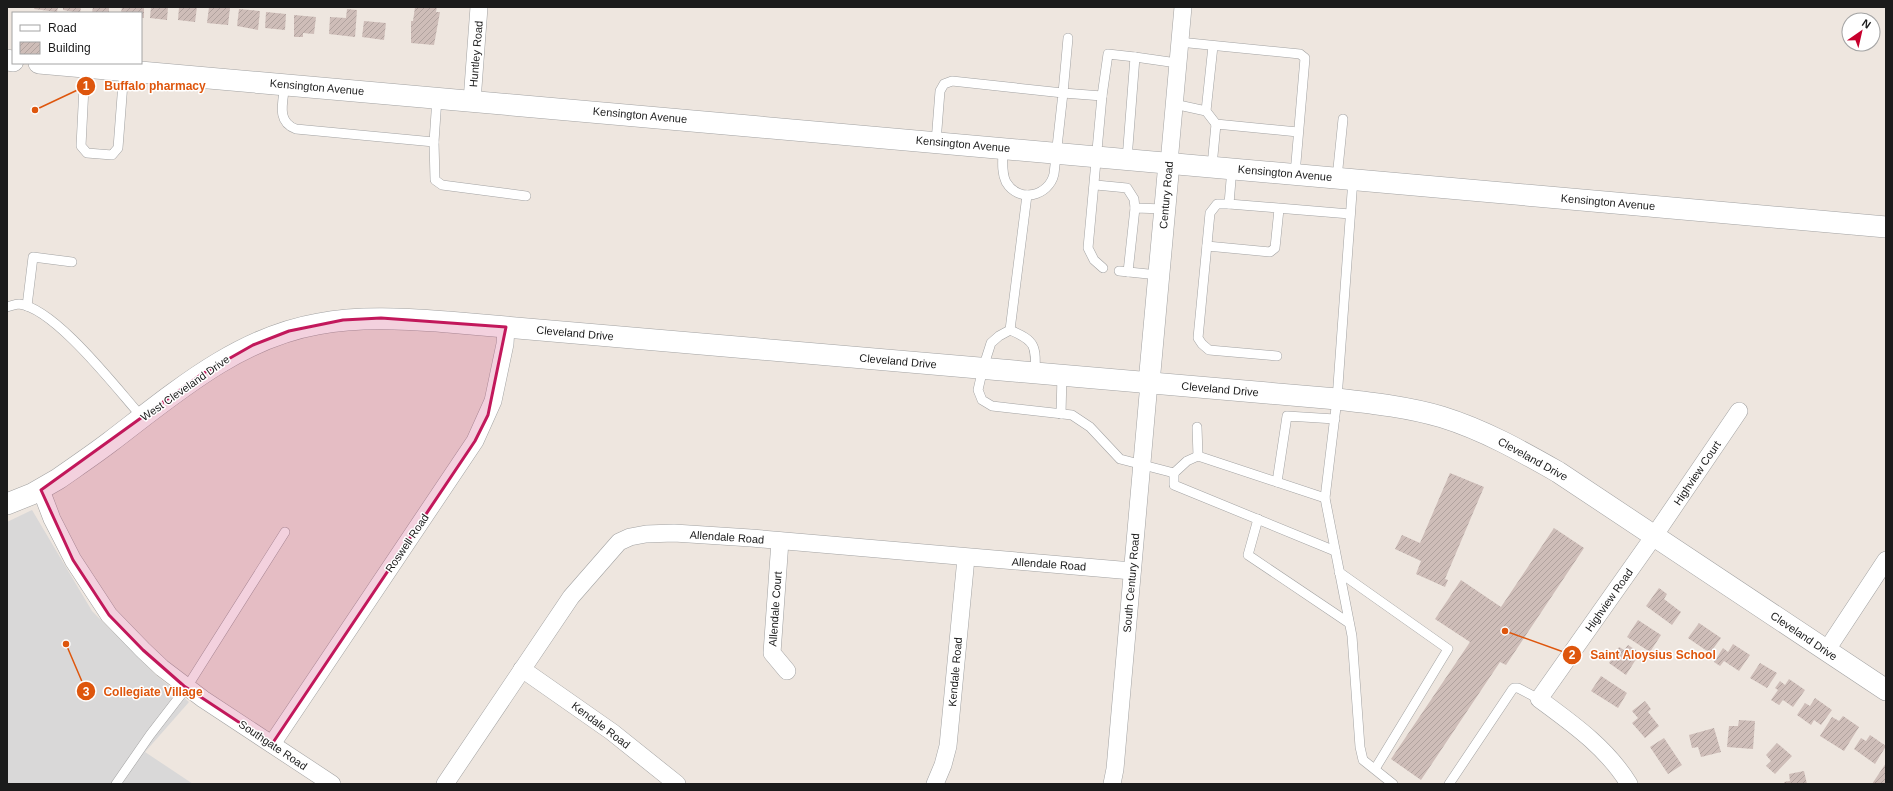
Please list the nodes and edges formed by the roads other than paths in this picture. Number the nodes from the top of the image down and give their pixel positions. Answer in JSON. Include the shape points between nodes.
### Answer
{"nodes":[{"id":1,"x":479,"y":7,"type":"edge"},
{"id":2,"x":1183,"y":7,"type":"edge"},
{"id":3,"x":1068,"y":38,"type":"dead end"},
{"id":4,"x":1179,"y":42,"type":"junction"},
{"id":5,"x":1213,"y":46,"type":"junction"},
{"id":6,"x":1135,"y":57,"type":"junction"},
{"id":7,"x":1177,"y":63,"type":"junction"},
{"id":8,"x":50,"y":64,"type":"edge"},
{"id":9,"x":85,"y":67,"type":"junction"},
{"id":10,"x":124,"y":70,"type":"junction"},
{"id":11,"x":285,"y":84,"type":"junction"},
{"id":12,"x":1063,"y":93,"type":"junction"},
{"id":13,"x":1102,"y":96,"type":"junction"},
{"id":14,"x":437,"y":98,"type":"junction"},
{"id":15,"x":472,"y":101,"type":"junction"},
{"id":16,"x":1174,"y":104,"type":"junction"},
{"id":17,"x":1206,"y":111,"type":"junction"},
{"id":18,"x":1343,"y":119,"type":"dead end"},
{"id":19,"x":1216,"y":124,"type":"junction"},
{"id":20,"x":1298,"y":132,"type":"junction"},
{"id":21,"x":434,"y":142,"type":"junction"},
{"id":22,"x":936,"y":142,"type":"junction"},
{"id":23,"x":1003,"y":148,"type":"junction"},
{"id":24,"x":1057,"y":153,"type":"junction"},
{"id":25,"x":1096,"y":156,"type":"junction"},
{"id":26,"x":1127,"y":159,"type":"junction"},
{"id":27,"x":1169,"y":162,"type":"junction"},
{"id":28,"x":1222,"y":167,"type":"junction"},
{"id":29,"x":1295,"y":174,"type":"junction"},
{"id":30,"x":1345,"y":178,"type":"junction"},
{"id":31,"x":1096,"y":185,"type":"junction"},
{"id":32,"x":1027,"y":195,"type":"junction"},
{"id":33,"x":526,"y":196,"type":"dead end"},
{"id":34,"x":1229,"y":204,"type":"junction"},
{"id":35,"x":1135,"y":208,"type":"junction"},
{"id":36,"x":1279,"y":208,"type":"junction"},
{"id":37,"x":1165,"y":209,"type":"junction"},
{"id":38,"x":1350,"y":214,"type":"junction"},
{"id":39,"x":1886,"y":227,"type":"edge"},
{"id":40,"x":1207,"y":246,"type":"junction"},
{"id":41,"x":72,"y":262,"type":"dead end"},
{"id":42,"x":1103,"y":268,"type":"dead end"},
{"id":43,"x":1158,"y":275,"type":"junction"},
{"id":44,"x":27,"y":306,"type":"junction"},
{"id":45,"x":7,"y":308,"type":"edge"},
{"id":46,"x":477,"y":325,"type":"joint"},
{"id":47,"x":506,"y":327,"type":"junction"},
{"id":48,"x":1010,"y":330,"type":"junction"},
{"id":49,"x":1278,"y":356,"type":"dead end"},
{"id":50,"x":983,"y":368,"type":"junction"},
{"id":51,"x":1035,"y":373,"type":"junction"},
{"id":52,"x":1062,"y":375,"type":"junction"},
{"id":53,"x":1149,"y":383,"type":"junction"},
{"id":54,"x":1337,"y":399,"type":"junction"},
{"id":55,"x":1739,"y":411,"type":"dead end"},
{"id":56,"x":1061,"y":414,"type":"junction"},
{"id":57,"x":142,"y":417,"type":"junction"},
{"id":58,"x":1335,"y":420,"type":"junction"},
{"id":59,"x":1197,"y":427,"type":"dead end"},
{"id":60,"x":1198,"y":456,"type":"junction"},
{"id":61,"x":1142,"y":466,"type":"junction"},
{"id":62,"x":1174,"y":473,"type":"junction"},
{"id":63,"x":1277,"y":482,"type":"junction"},
{"id":64,"x":41,"y":490,"type":"junction"},
{"id":65,"x":1325,"y":498,"type":"junction"},
{"id":66,"x":7,"y":504,"type":"edge"},
{"id":67,"x":1258,"y":519,"type":"junction"},
{"id":68,"x":285,"y":532,"type":"dead end"},
{"id":69,"x":1654,"y":536,"type":"junction"},
{"id":70,"x":780,"y":541,"type":"junction"},
{"id":71,"x":1335,"y":551,"type":"junction"},
{"id":72,"x":966,"y":558,"type":"junction"},
{"id":73,"x":1886,"y":560,"type":"edge"},
{"id":74,"x":1132,"y":571,"type":"junction"},
{"id":75,"x":1339,"y":572,"type":"junction"},
{"id":76,"x":1349,"y":624,"type":"junction"},
{"id":77,"x":1826,"y":651,"type":"junction"},
{"id":78,"x":522,"y":669,"type":"junction"},
{"id":79,"x":786,"y":672,"type":"dead end"},
{"id":80,"x":186,"y":687,"type":"junction"},
{"id":81,"x":1886,"y":690,"type":"edge"},
{"id":82,"x":1539,"y":700,"type":"junction"},
{"id":83,"x":272,"y":744,"type":"junction"},
{"id":84,"x":1374,"y":769,"type":"junction"},
{"id":85,"x":116,"y":784,"type":"edge"},
{"id":86,"x":332,"y":784,"type":"edge"},
{"id":87,"x":445,"y":784,"type":"edge"},
{"id":88,"x":677,"y":784,"type":"edge"},
{"id":89,"x":935,"y":784,"type":"edge"},
{"id":90,"x":1112,"y":784,"type":"edge"},
{"id":91,"x":1393,"y":784,"type":"edge"},
{"id":92,"x":1449,"y":784,"type":"edge"},
{"id":93,"x":1629,"y":784,"type":"edge"}],
"edges":[{"from":1,"to":15,"type":"street","name":"Huntley Road"},
{"from":2,"to":4,"type":"street","name":"Century Road"},
{"from":3,"to":12,"type":"lane"},
{"from":4,"to":5,"type":"lane"},
{"from":4,"to":7,"type":"street","name":"Century Road"},
{"from":5,"to":17,"type":"lane"},
{"from":5,"to":20,"type":"lane","via":[[1300,54],[1305,58]]},
{"from":6,"to":7,"type":"lane"},
{"from":6,"to":13,"type":"lane","via":[[1108,54]]},
{"from":6,"to":26,"type":"lane"},
{"from":7,"to":16,"type":"street","name":"Century Road"},
{"from":8,"to":9,"type":"street","name":"Kensington Avenue"},
{"from":9,"to":10,"type":"street","name":"Kensington Avenue"},
{"from":9,"to":10,"type":"lane","via":[[81,146],[87,153],[112,155],[118,148]]},
{"from":10,"to":11,"type":"street","name":"Kensington Avenue"},
{"from":11,"to":14,"type":"street","name":"Kensington Avenue"},
{"from":11,"to":21,"type":"lane","via":[[282,114],[283,121],[289,127]]},
{"from":12,"to":13,"type":"lane"},
{"from":12,"to":22,"type":"lane","via":[[952,80],[944,84],[940,91]]},
{"from":12,"to":24,"type":"lane"},
{"from":13,"to":25,"type":"lane"},
{"from":14,"to":15,"type":"street","name":"Kensington Avenue"},
{"from":14,"to":21,"type":"lane"},
{"from":15,"to":22,"type":"street","name":"Kensington Avenue"},
{"from":16,"to":17,"type":"lane"},
{"from":16,"to":27,"type":"street","name":"Century Road"},
{"from":17,"to":19,"type":"lane"},
{"from":18,"to":30,"type":"lane"},
{"from":19,"to":20,"type":"lane"},
{"from":19,"to":28,"type":"lane"},
{"from":20,"to":29,"type":"lane"},
{"from":21,"to":33,"type":"lane","via":[[434,175],[439,184]]},
{"from":22,"to":23,"type":"street","name":"Kensington Avenue"},
{"from":23,"to":24,"type":"street","name":"Kensington Avenue"},
{"from":23,"to":32,"type":"lane","via":[[1006,181],[1016,192]]},
{"from":24,"to":25,"type":"street","name":"Kensington Avenue"},
{"from":24,"to":32,"type":"lane","via":[[1050,185],[1041,192]]},
{"from":25,"to":26,"type":"street","name":"Kensington Avenue"},
{"from":25,"to":31,"type":"lane"},
{"from":26,"to":27,"type":"street","name":"Kensington Avenue"},
{"from":27,"to":28,"type":"street","name":"Kensington Avenue"},
{"from":27,"to":37,"type":"street","name":"Century Road"},
{"from":28,"to":29,"type":"street","name":"Kensington Avenue"},
{"from":28,"to":34,"type":"lane"},
{"from":29,"to":30,"type":"street","name":"Kensington Avenue"},
{"from":30,"to":38,"type":"lane"},
{"from":30,"to":39,"type":"street","name":"Kensington Avenue"},
{"from":31,"to":35,"type":"lane","via":[[1127,188],[1134,199]]},
{"from":31,"to":42,"type":"lane","via":[[1088,248],[1094,260]]},
{"from":32,"to":48,"type":"lane"},
{"from":34,"to":36,"type":"lane"},
{"from":34,"to":40,"type":"lane","via":[[1216,204],[1210,213]]},
{"from":35,"to":37,"type":"lane"},
{"from":35,"to":43,"type":"lane","via":[[1124,272]]},
{"from":36,"to":38,"type":"lane"},
{"from":36,"to":40,"type":"lane","via":[[1275,248],[1270,252]]},
{"from":37,"to":43,"type":"street","name":"Century Road"},
{"from":38,"to":54,"type":"lane"},
{"from":40,"to":49,"type":"lane","via":[[1198,338],[1209,350]]},
{"from":41,"to":44,"type":"lane","via":[[33,257]]},
{"from":43,"to":53,"type":"street","name":"Century Road"},
{"from":44,"to":45,"type":"lane","via":[[17,304]]},
{"from":44,"to":57,"type":"lane","via":[[67,333]]},
{"from":46,"to":47,"type":"street","name":"Cleveland Drive"},
{"from":46,"to":57,"type":"street","name":"West Cleveland Drive","via":[[381,318],[344,320],[289,331],[221,361]]},
{"from":47,"to":50,"type":"street","name":"Cleveland Drive"},
{"from":47,"to":83,"type":"street","name":"Roswell Road","via":[[493,401],[475,441]]},
{"from":48,"to":50,"type":"lane","via":[[991,343]]},
{"from":48,"to":51,"type":"lane","via":[[1032,343],[1036,351]]},
{"from":50,"to":51,"type":"street","name":"Cleveland Drive"},
{"from":50,"to":56,"type":"lane","via":[[978,390],[982,400],[992,406]]},
{"from":51,"to":52,"type":"street","name":"Cleveland Drive"},
{"from":52,"to":53,"type":"street","name":"Cleveland Drive"},
{"from":52,"to":56,"type":"lane"},
{"from":53,"to":54,"type":"street","name":"Cleveland Drive"},
{"from":53,"to":61,"type":"street","name":"South Century Road"},
{"from":54,"to":58,"type":"lane"},
{"from":54,"to":69,"type":"street","name":"Cleveland Drive","via":[[1426,413],[1477,430],[1507,443],[1558,472]]},
{"from":55,"to":69,"type":"street","name":"Highview Court"},
{"from":56,"to":61,"type":"lane","via":[[1072,415],[1090,427],[1120,459]]},
{"from":57,"to":64,"type":"street","name":"West Cleveland Drive"},
{"from":58,"to":63,"type":"lane","via":[[1287,416]]},
{"from":58,"to":65,"type":"lane"},
{"from":59,"to":60,"type":"lane"},
{"from":60,"to":62,"type":"lane","via":[[1187,461]]},
{"from":60,"to":63,"type":"lane"},
{"from":61,"to":62,"type":"lane"},
{"from":61,"to":74,"type":"street","name":"South Century Road"},
{"from":62,"to":67,"type":"lane","via":[[1174,485]]},
{"from":63,"to":65,"type":"lane"},
{"from":64,"to":66,"type":"street","name":"West Cleveland Drive"},
{"from":64,"to":80,"type":"street","name":"Southgate Road","via":[[52,519],[73,560],[109,615],[143,650]]},
{"from":65,"to":71,"type":"lane"},
{"from":67,"to":71,"type":"lane"},
{"from":67,"to":76,"type":"lane","via":[[1248,555]]},
{"from":68,"to":80,"type":"lane"},
{"from":69,"to":77,"type":"street","name":"Cleveland Drive"},
{"from":69,"to":82,"type":"street","name":"Highview Road"},
{"from":70,"to":72,"type":"street","name":"Allendale Road"},
{"from":70,"to":78,"type":"street","name":"Allendale Road","via":[[674,533],[646,534],[619,542],[571,597]]},
{"from":70,"to":79,"type":"street","name":"Allendale Court","via":[[772,653]]},
{"from":71,"to":75,"type":"lane"},
{"from":72,"to":74,"type":"street","name":"Allendale Road"},
{"from":72,"to":89,"type":"street","name":"Kendale Road","via":[[948,746]]},
{"from":73,"to":77,"type":"street"},
{"from":74,"to":90,"type":"street","name":"South Century Road"},
{"from":75,"to":76,"type":"lane"},
{"from":75,"to":84,"type":"lane","via":[[1448,649]]},
{"from":76,"to":84,"type":"lane","via":[[1360,747],[1363,760]]},
{"from":77,"to":81,"type":"street","name":"Cleveland Drive"},
{"from":78,"to":87,"type":"street","name":"Allendale Road"},
{"from":78,"to":88,"type":"street","name":"Kendale Road","via":[[612,732]]},
{"from":80,"to":83,"type":"street","name":"Southgate Road"},
{"from":80,"to":85,"type":"lane"},
{"from":82,"to":92,"type":"lane","via":[[1514,688]]},
{"from":82,"to":93,"type":"street","via":[[1584,732],[1605,752]]},
{"from":83,"to":86,"type":"street","name":"Southgate Road"},
{"from":84,"to":91,"type":"lane"}]}
